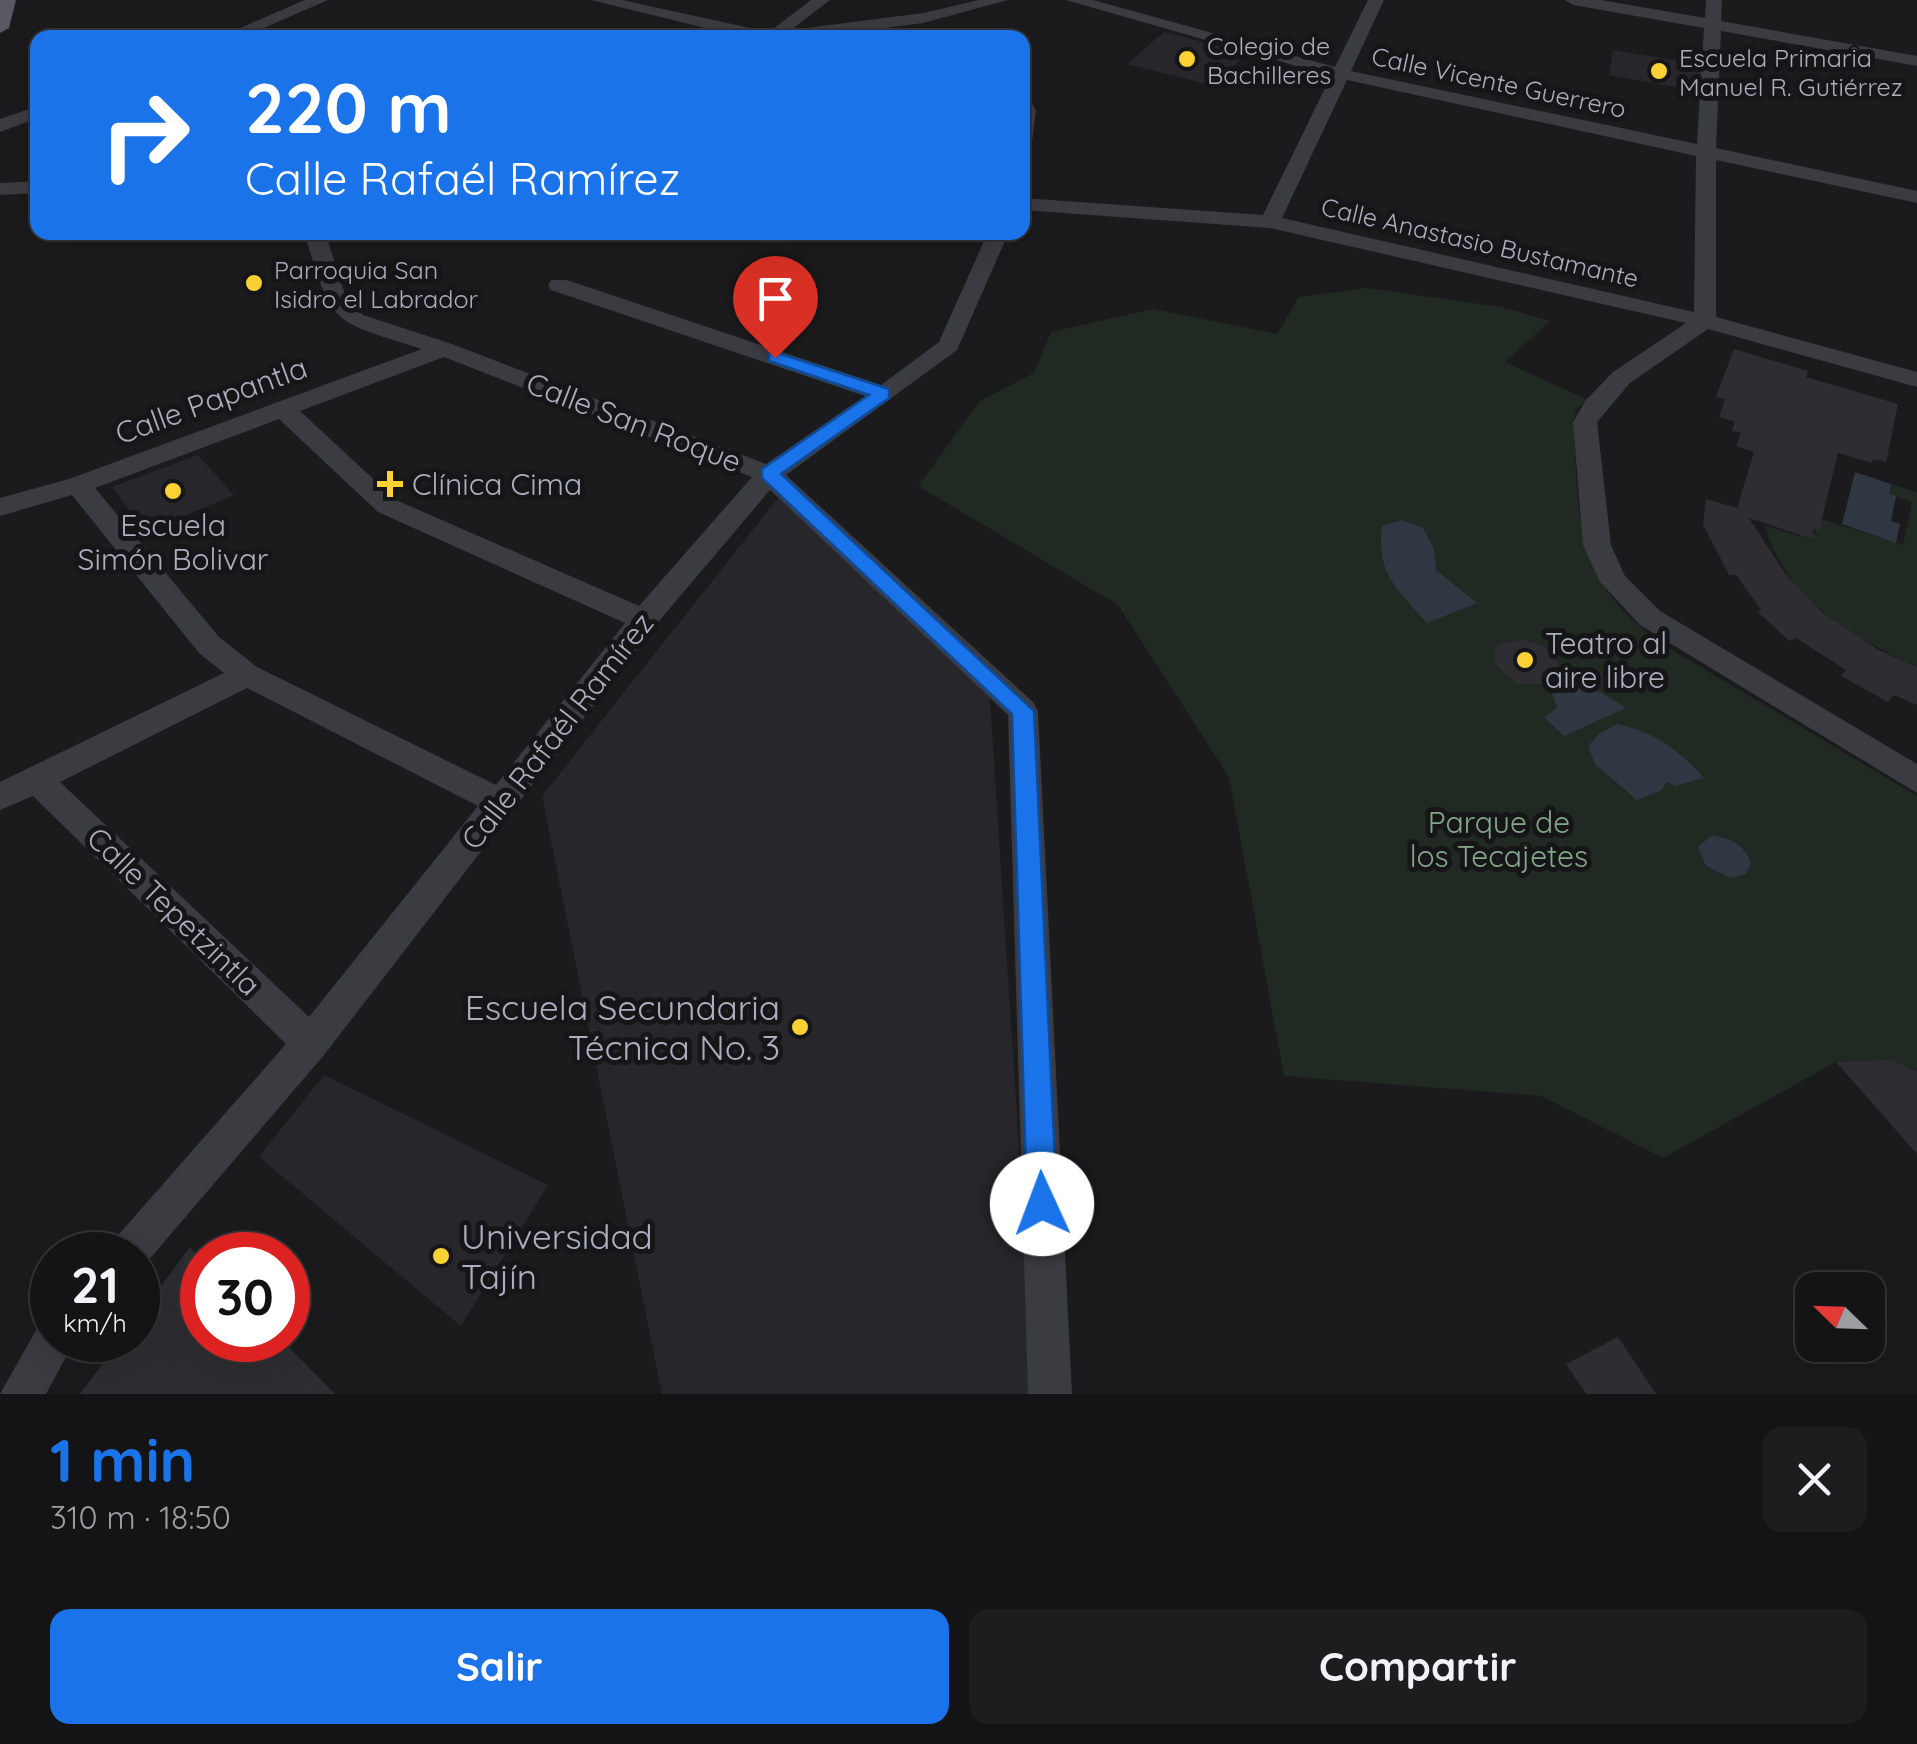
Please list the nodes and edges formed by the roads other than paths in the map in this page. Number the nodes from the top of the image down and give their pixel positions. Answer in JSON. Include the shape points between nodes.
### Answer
{"nodes":[{"id":1,"x":8,"y":0,"type":"edge"},
{"id":2,"x":320,"y":0,"type":"edge"},
{"id":3,"x":599,"y":0,"type":"edge"},
{"id":4,"x":822,"y":0,"type":"edge"},
{"id":5,"x":1000,"y":0,"type":"edge"},
{"id":6,"x":1074,"y":0,"type":"edge"},
{"id":7,"x":1376,"y":0,"type":"edge"},
{"id":8,"x":1574,"y":0,"type":"edge"},
{"id":9,"x":1714,"y":0,"type":"edge"},
{"id":10,"x":1714,"y":25,"type":"junction"},
{"id":11,"x":0,"y":28,"type":"edge"},
{"id":12,"x":859,"y":28,"type":"junction"},
{"id":13,"x":245,"y":30,"type":"edge"},
{"id":14,"x":738,"y":30,"type":"edge"},
{"id":15,"x":780,"y":30,"type":"edge"},
{"id":16,"x":839,"y":30,"type":"edge"},
{"id":17,"x":864,"y":30,"type":"edge"},
{"id":18,"x":1917,"y":61,"type":"edge"},
{"id":19,"x":1342,"y":74,"type":"junction"},
{"id":20,"x":30,"y":114,"type":"edge"},
{"id":21,"x":0,"y":126,"type":"edge"},
{"id":22,"x":1706,"y":152,"type":"junction"},
{"id":23,"x":30,"y":187,"type":"edge"},
{"id":24,"x":0,"y":189,"type":"edge"},
{"id":25,"x":1917,"y":197,"type":"edge"},
{"id":26,"x":1030,"y":205,"type":"edge"},
{"id":27,"x":1270,"y":222,"type":"junction"},
{"id":28,"x":317,"y":240,"type":"edge"},
{"id":29,"x":996,"y":240,"type":"edge"},
{"id":30,"x":558,"y":285,"type":"dead end"},
{"id":31,"x":1705,"y":321,"type":"junction"},
{"id":32,"x":444,"y":349,"type":"junction"},
{"id":33,"x":1917,"y":380,"type":"edge"},
{"id":34,"x":883,"y":394,"type":"junction"},
{"id":35,"x":282,"y":408,"type":"junction"},
{"id":36,"x":769,"y":474,"type":"junction"},
{"id":37,"x":78,"y":485,"type":"junction"},
{"id":38,"x":0,"y":507,"type":"edge"},
{"id":39,"x":644,"y":620,"type":"junction"},
{"id":40,"x":247,"y":675,"type":"junction"},
{"id":41,"x":36,"y":779,"type":"junction"},
{"id":42,"x":1917,"y":779,"type":"edge"},
{"id":43,"x":0,"y":797,"type":"edge"},
{"id":44,"x":500,"y":802,"type":"junction"},
{"id":45,"x":312,"y":1044,"type":"junction"},
{"id":46,"x":147,"y":1232,"type":"edge"},
{"id":47,"x":41,"y":1362,"type":"edge"},
{"id":48,"x":22,"y":1394,"type":"edge"},
{"id":49,"x":1050,"y":1394,"type":"edge"}],
"edges":[{"from":1,"to":11,"type":"main road"},
{"from":2,"to":13,"type":"street"},
{"from":3,"to":14,"type":"street"},
{"from":4,"to":15,"type":"street"},
{"from":5,"to":12,"type":"street"},
{"from":6,"to":19,"type":"street","name":"Calle Vicente Guerrero"},
{"from":7,"to":19,"type":"street"},
{"from":8,"to":10,"type":"street"},
{"from":9,"to":10,"type":"street"},
{"from":10,"to":18,"type":"street"},
{"from":10,"to":22,"type":"street"},
{"from":12,"to":16,"type":"street"},
{"from":12,"to":17,"type":"street"},
{"from":19,"to":22,"type":"street","name":"Calle Vicente Guerrero"},
{"from":19,"to":27,"type":"street"},
{"from":20,"to":21,"type":"street"},
{"from":22,"to":25,"type":"street","name":"Calle Vicente Guerrero"},
{"from":22,"to":31,"type":"street"},
{"from":23,"to":24,"type":"street"},
{"from":26,"to":27,"type":"street","name":"Calle Anastasio Bustamante"},
{"from":27,"to":31,"type":"street","name":"Calle Anastasio Bustamante"},
{"from":28,"to":32,"type":"street","name":"Calle San Roque","via":[[337,303],[355,320]]},
{"from":29,"to":34,"type":"street","name":"Calle Rafaél Ramírez","via":[[948,345]]},
{"from":30,"to":34,"type":"street"},
{"from":31,"to":33,"type":"street","name":"Calle Anastasio Bustamante"},
{"from":31,"to":42,"type":"street","via":[[1593,405],[1585,422],[1596,544],[1614,582],[1650,618]]},
{"from":32,"to":35,"type":"street","name":"Calle Papantla"},
{"from":32,"to":36,"type":"street","name":"Calle San Roque"},
{"from":34,"to":36,"type":"street","name":"Calle Rafaél Ramírez"},
{"from":35,"to":37,"type":"street","name":"Calle Papantla"},
{"from":35,"to":39,"type":"street","via":[[387,506]]},
{"from":36,"to":39,"type":"street","name":"Calle Rafaél Ramírez"},
{"from":36,"to":49,"type":"street","name":"Calle San Roque","via":[[1023,711]]},
{"from":37,"to":38,"type":"street","name":"Calle Papantla"},
{"from":37,"to":40,"type":"street","via":[[208,645]]},
{"from":39,"to":44,"type":"street","name":"Calle Rafaél Ramírez"},
{"from":40,"to":41,"type":"street"},
{"from":40,"to":44,"type":"street"},
{"from":41,"to":43,"type":"street"},
{"from":41,"to":45,"type":"street","name":"Calle Tepetzintla"},
{"from":44,"to":45,"type":"street","name":"Calle Rafaél Ramírez"},
{"from":45,"to":46,"type":"street","name":"Calle Rafaél Ramírez"},
{"from":47,"to":48,"type":"street"}]}
